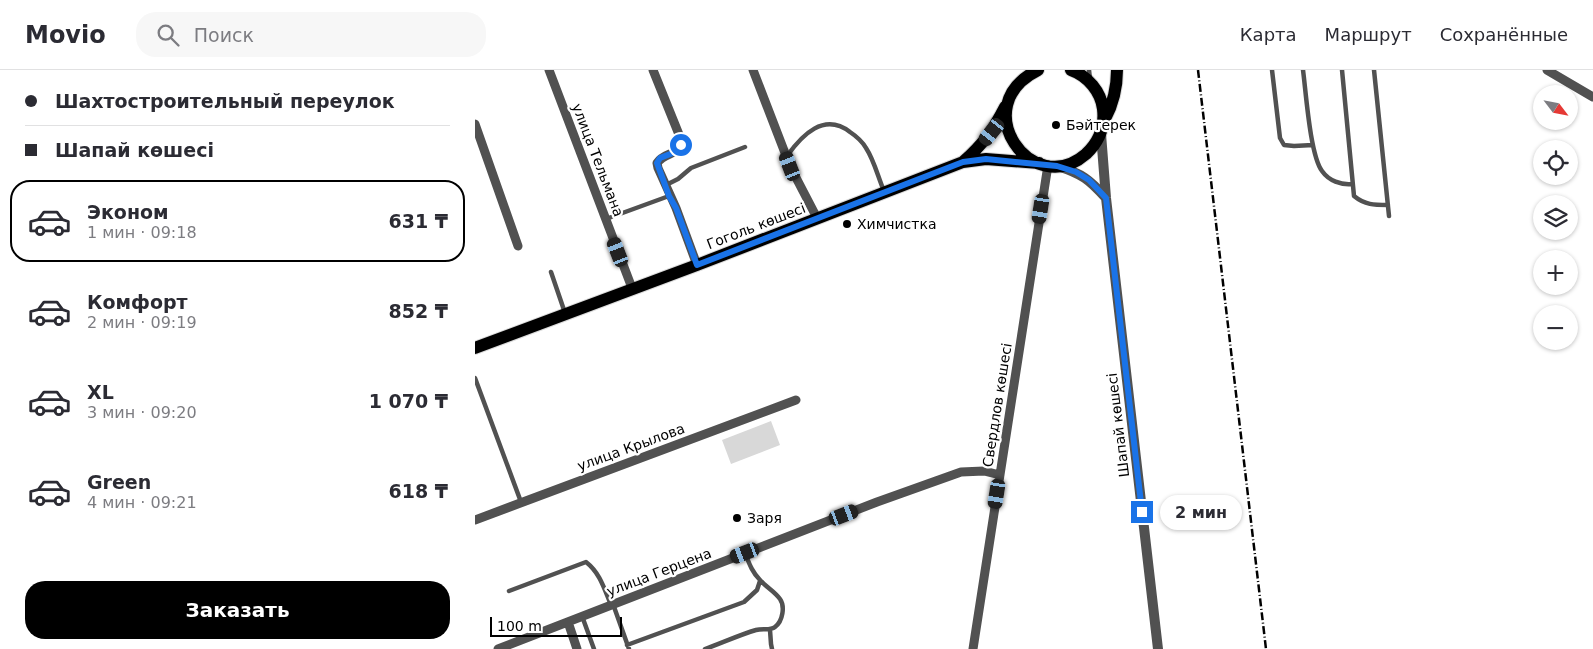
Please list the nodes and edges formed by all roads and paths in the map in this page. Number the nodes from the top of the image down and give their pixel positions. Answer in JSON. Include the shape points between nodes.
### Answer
{"nodes":[{"id":1,"x":549,"y":70,"type":"edge"},
{"id":2,"x":653,"y":70,"type":"edge"},
{"id":3,"x":753,"y":70,"type":"edge"},
{"id":4,"x":1071,"y":70,"type":"edge"},
{"id":5,"x":1117,"y":70,"type":"edge"},
{"id":6,"x":1272,"y":70,"type":"edge"},
{"id":7,"x":1303,"y":70,"type":"edge"},
{"id":8,"x":1342,"y":70,"type":"edge"},
{"id":9,"x":1373,"y":70,"type":"edge"},
{"id":10,"x":1547,"y":70,"type":"edge"},
{"id":11,"x":1034,"y":71,"type":"edge"},
{"id":12,"x":1090,"y":76,"type":"edge"},
{"id":13,"x":1593,"y":97,"type":"edge"},
{"id":14,"x":1007,"y":103,"type":"junction"},
{"id":15,"x":1104,"y":121,"type":"junction"},
{"id":16,"x":475,"y":124,"type":"edge"},
{"id":17,"x":1101,"y":134,"type":"junction"},
{"id":18,"x":1313,"y":145,"type":"junction"},
{"id":19,"x":745,"y":148,"type":"dead end"},
{"id":20,"x":786,"y":156,"type":"junction"},
{"id":21,"x":963,"y":162,"type":"junction"},
{"id":22,"x":1048,"y":165,"type":"junction"},
{"id":23,"x":1353,"y":184,"type":"junction"},
{"id":24,"x":665,"y":186,"type":"junction"},
{"id":25,"x":884,"y":192,"type":"junction"},
{"id":26,"x":669,"y":196,"type":"junction"},
{"id":27,"x":1106,"y":198,"type":"junction"},
{"id":28,"x":1388,"y":205,"type":"junction"},
{"id":29,"x":1389,"y":216,"type":"dead end"},
{"id":30,"x":817,"y":218,"type":"junction"},
{"id":31,"x":605,"y":220,"type":"junction"},
{"id":32,"x":518,"y":246,"type":"dead end"},
{"id":33,"x":697,"y":265,"type":"junction"},
{"id":34,"x":551,"y":272,"type":"dead end"},
{"id":35,"x":631,"y":288,"type":"junction"},
{"id":36,"x":565,"y":313,"type":"junction"},
{"id":37,"x":475,"y":348,"type":"edge"},
{"id":38,"x":475,"y":378,"type":"edge"},
{"id":39,"x":796,"y":400,"type":"dead end"},
{"id":40,"x":1000,"y":475,"type":"junction"},
{"id":41,"x":521,"y":502,"type":"junction"},
{"id":42,"x":475,"y":520,"type":"edge"},
{"id":43,"x":745,"y":553,"type":"junction"},
{"id":44,"x":760,"y":581,"type":"junction"},
{"id":45,"x":509,"y":591,"type":"dead end"},
{"id":46,"x":612,"y":604,"type":"junction"},
{"id":47,"x":582,"y":616,"type":"junction"},
{"id":48,"x":568,"y":622,"type":"junction"},
{"id":49,"x":770,"y":630,"type":"junction"},
{"id":50,"x":628,"y":647,"type":"edge"},
{"id":51,"x":498,"y":649,"type":"edge"},
{"id":52,"x":577,"y":649,"type":"edge"},
{"id":53,"x":594,"y":649,"type":"edge"},
{"id":54,"x":705,"y":649,"type":"edge"},
{"id":55,"x":772,"y":649,"type":"edge"},
{"id":56,"x":973,"y":649,"type":"edge"},
{"id":57,"x":1159,"y":649,"type":"edge"}],
"edges":[{"from":1,"to":31,"type":"street","name":"улица Тельмана"},
{"from":2,"to":24,"type":"street","via":[[681,145],[678,151],[660,158],[657,163]]},
{"from":3,"to":20,"type":"street"},
{"from":4,"to":12,"type":"main road"},
{"from":5,"to":15,"type":"main road","via":[[1111,109]]},
{"from":6,"to":18,"type":"lane","via":[[1280,138],[1284,145]]},
{"from":7,"to":18,"type":"lane"},
{"from":8,"to":23,"type":"lane"},
{"from":9,"to":28,"type":"lane"},
{"from":10,"to":13,"type":"street"},
{"from":11,"to":14,"type":"main road","via":[[1016,86]]},
{"from":12,"to":15,"type":"main road","via":[[1099,94]]},
{"from":14,"to":21,"type":"main road","via":[[992,132]]},
{"from":14,"to":22,"type":"main road","via":[[1006,121],[1011,139],[1023,154]]},
{"from":15,"to":17,"type":"main road"},
{"from":16,"to":32,"type":"street"},
{"from":17,"to":22,"type":"main road","via":[[1091,150],[1075,161]]},
{"from":17,"to":27,"type":"street","name":"Шапай көшесі"},
{"from":18,"to":23,"type":"lane","via":[[1321,170],[1335,182]]},
{"from":19,"to":24,"type":"lane","via":[[691,168]]},
{"from":20,"to":25,"type":"lane","via":[[812,129],[830,123],[845,128],[867,148]]},
{"from":20,"to":30,"type":"street"},
{"from":21,"to":22,"type":"main road","via":[[986,159]]},
{"from":21,"to":25,"type":"main road","name":"Гоголь көшесі"},
{"from":22,"to":27,"type":"street","via":[[1076,172]]},
{"from":22,"to":40,"type":"street","name":"Свердлов көшесі"},
{"from":23,"to":28,"type":"lane","via":[[1354,196],[1360,201]]},
{"from":24,"to":26,"type":"street"},
{"from":25,"to":30,"type":"main road","name":"Гоголь көшесі"},
{"from":26,"to":31,"type":"lane"},
{"from":26,"to":33,"type":"street"},
{"from":27,"to":57,"type":"street","name":"Шапай көшесі"},
{"from":28,"to":29,"type":"lane"},
{"from":30,"to":33,"type":"main road","name":"Гоголь көшесі"},
{"from":31,"to":35,"type":"street","name":"улица Тельмана"},
{"from":33,"to":35,"type":"main road","name":"Гоголь көшесі"},
{"from":34,"to":36,"type":"lane"},
{"from":35,"to":36,"type":"main road","name":"Гоголь көшесі"},
{"from":36,"to":37,"type":"main road","name":"Гоголь көшесі"},
{"from":38,"to":41,"type":"lane"},
{"from":39,"to":41,"type":"street","name":"улица Крылова"},
{"from":40,"to":43,"type":"street","name":"улица Герцена","via":[[984,471],[961,472]]},
{"from":40,"to":56,"type":"street","name":"Свердлов көшесі"},
{"from":41,"to":42,"type":"street","name":"улица Крылова"},
{"from":43,"to":44,"type":"lane"},
{"from":43,"to":46,"type":"street","name":"улица Герцена"},
{"from":44,"to":49,"type":"lane","via":[[781,600],[781,619]]},
{"from":44,"to":50,"type":"lane","via":[[757,590],[744,602]]},
{"from":45,"to":46,"type":"lane","via":[[585,562],[595,569]]},
{"from":46,"to":47,"type":"street","name":"улица Герцена"},
{"from":46,"to":50,"type":"lane"},
{"from":47,"to":48,"type":"street","name":"улица Герцена"},
{"from":47,"to":53,"type":"lane"},
{"from":48,"to":51,"type":"street","name":"улица Герцена"},
{"from":48,"to":52,"type":"street"},
{"from":49,"to":54,"type":"lane","via":[[758,629]]},
{"from":49,"to":55,"type":"lane"}]}
